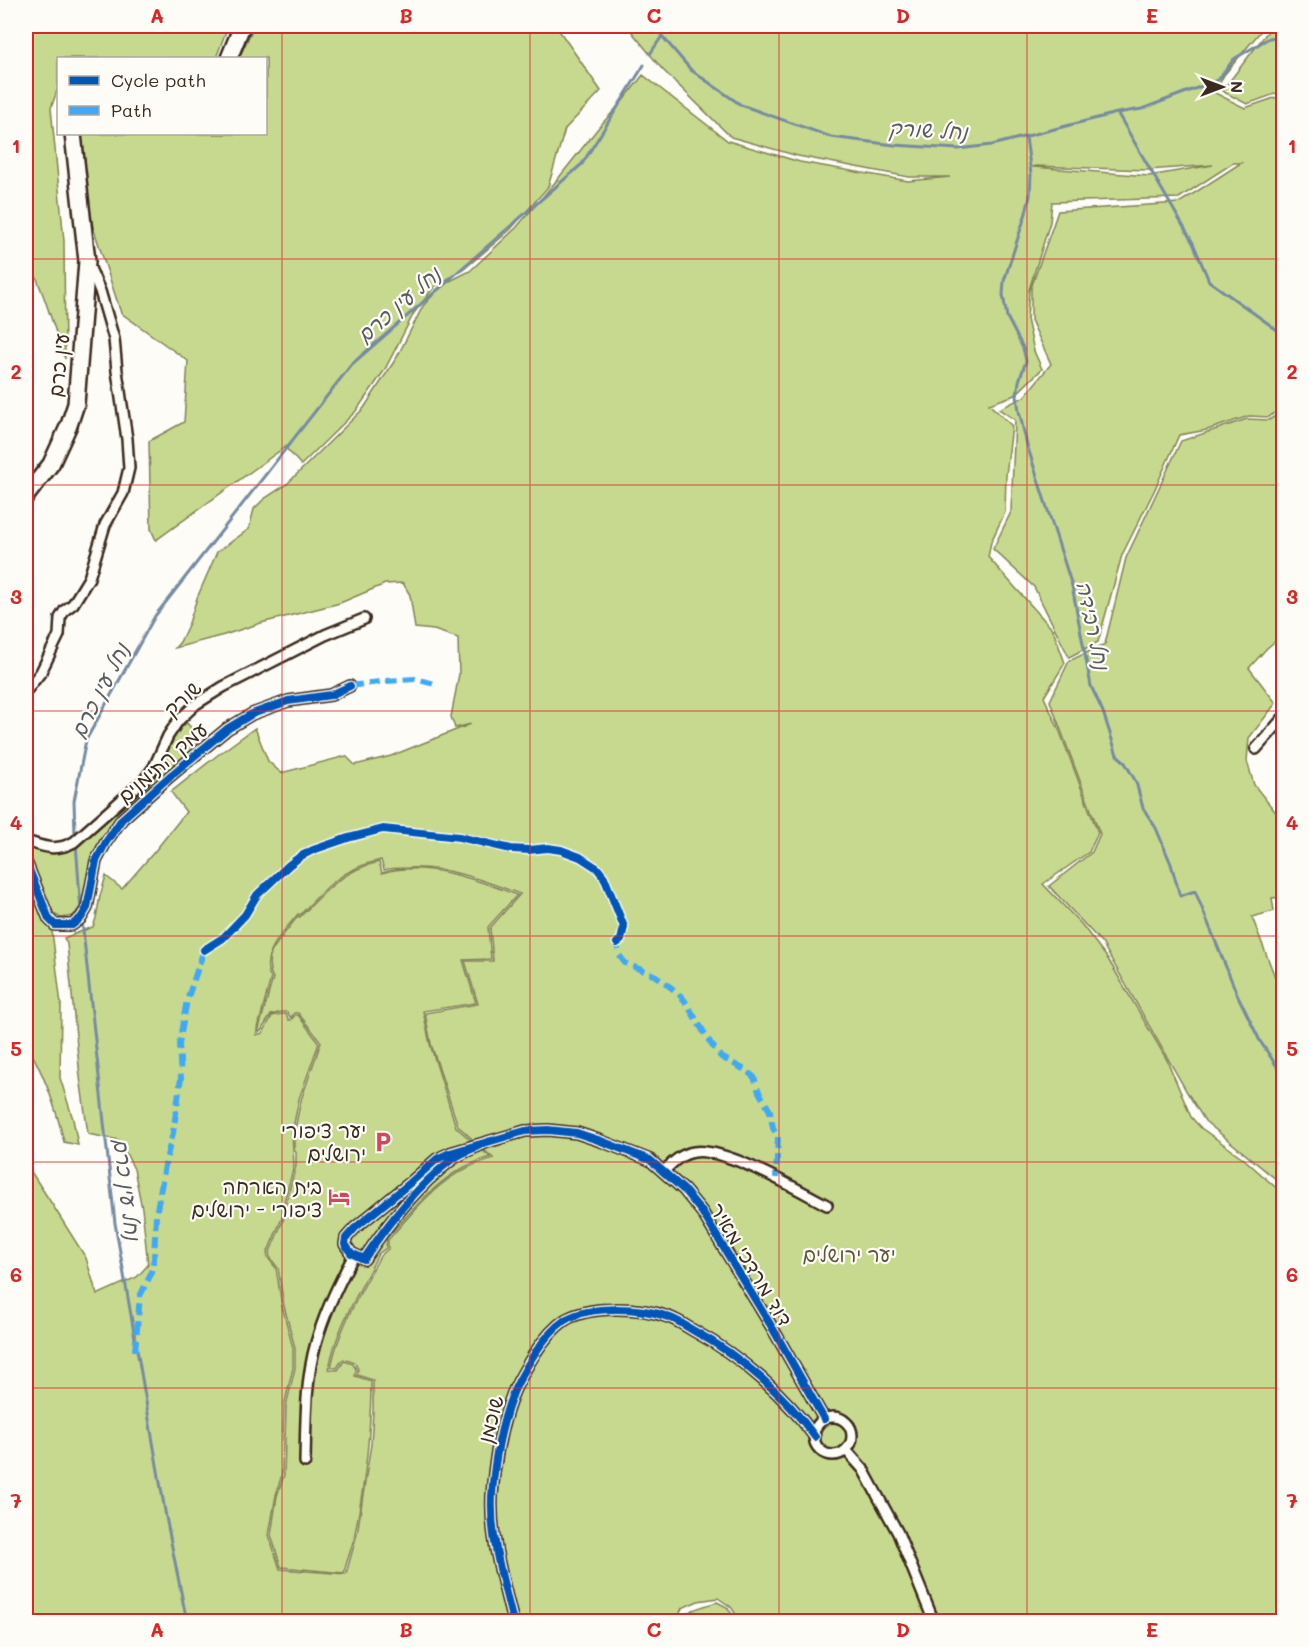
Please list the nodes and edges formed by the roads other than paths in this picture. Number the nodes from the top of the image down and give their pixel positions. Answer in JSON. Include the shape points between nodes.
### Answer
{"nodes":[{"id":1,"x":242,"y":26,"type":"edge"},
{"id":2,"x":229,"y":57,"type":"edge"},
{"id":3,"x":73,"y":135,"type":"edge"},
{"id":4,"x":87,"y":261,"type":"junction"},
{"id":5,"x":26,"y":496,"type":"edge"},
{"id":6,"x":364,"y":619,"type":"dead end"},
{"id":7,"x":350,"y":687,"type":"dead end"},
{"id":8,"x":26,"y":691,"type":"edge"},
{"id":9,"x":1284,"y":717,"type":"edge"},
{"id":10,"x":1256,"y":749,"type":"dead end"},
{"id":11,"x":26,"y":841,"type":"edge"},
{"id":12,"x":26,"y":862,"type":"edge"},
{"id":13,"x":487,"y":1142,"type":"junction"},
{"id":14,"x":664,"y":1171,"type":"junction"},
{"id":15,"x":827,"y":1204,"type":"dead end"},
{"id":16,"x":354,"y":1255,"type":"junction"},
{"id":17,"x":824,"y":1419,"type":"junction"},
{"id":18,"x":815,"y":1437,"type":"junction"},
{"id":19,"x":846,"y":1450,"type":"junction"},
{"id":20,"x":304,"y":1462,"type":"dead end"},
{"id":21,"x":513,"y":1622,"type":"edge"},
{"id":22,"x":934,"y":1622,"type":"edge"}],
"edges":[{"from":1,"to":2,"type":"main road"},
{"from":3,"to":4,"type":"main road","name":"עין כרם"},
{"from":4,"to":5,"type":"main road","name":"עין כרם","via":[[76,404],[51,464]]},
{"from":4,"to":8,"type":"street","via":[[114,339],[129,468],[123,493],[105,525],[89,578],[60,618],[59,635],[41,672]]},
{"from":6,"to":11,"type":"street","name":"שורק","via":[[325,635],[196,704],[178,721],[144,780],[74,842],[63,848],[51,848]]},
{"from":7,"to":12,"type":"street","name":"עמק התימנים","via":[[331,695],[288,700],[252,714],[227,729],[170,776],[122,819],[106,842],[96,861],[87,908],[72,925],[55,925],[49,919]]},
{"from":9,"to":10,"type":"street"},
{"from":13,"to":14,"type":"street","name":"דוד מרדכי מאיר","via":[[525,1131],[577,1133],[629,1150]]},
{"from":13,"to":16,"type":"street","name":"דוד מרדכי מאיר","via":[[451,1160],[411,1197],[364,1258]]},
{"from":13,"to":16,"type":"street","name":"דוד מרדכי מאיר","via":[[438,1159],[355,1228],[345,1244]]},
{"from":14,"to":15,"type":"street","via":[[679,1156],[696,1151],[724,1155]]},
{"from":14,"to":17,"type":"street","name":"דוד מרדכי מאיר","via":[[702,1212]]},
{"from":16,"to":20,"type":"street","via":[[334,1292],[315,1344]]},
{"from":17,"to":18,"type":"street","via":[[817,1426]]},
{"from":17,"to":19,"type":"street","via":[[836,1417],[850,1427],[852,1439]]},
{"from":18,"to":19,"type":"street","via":[[819,1448],[829,1454]]},
{"from":18,"to":21,"type":"street","name":"שוכמן","via":[[750,1369],[711,1340],[668,1317],[628,1308],[565,1320],[544,1339],[525,1369],[513,1394],[496,1461],[492,1497],[496,1556]]},
{"from":19,"to":22,"type":"street","via":[[863,1469],[898,1533]]}]}
